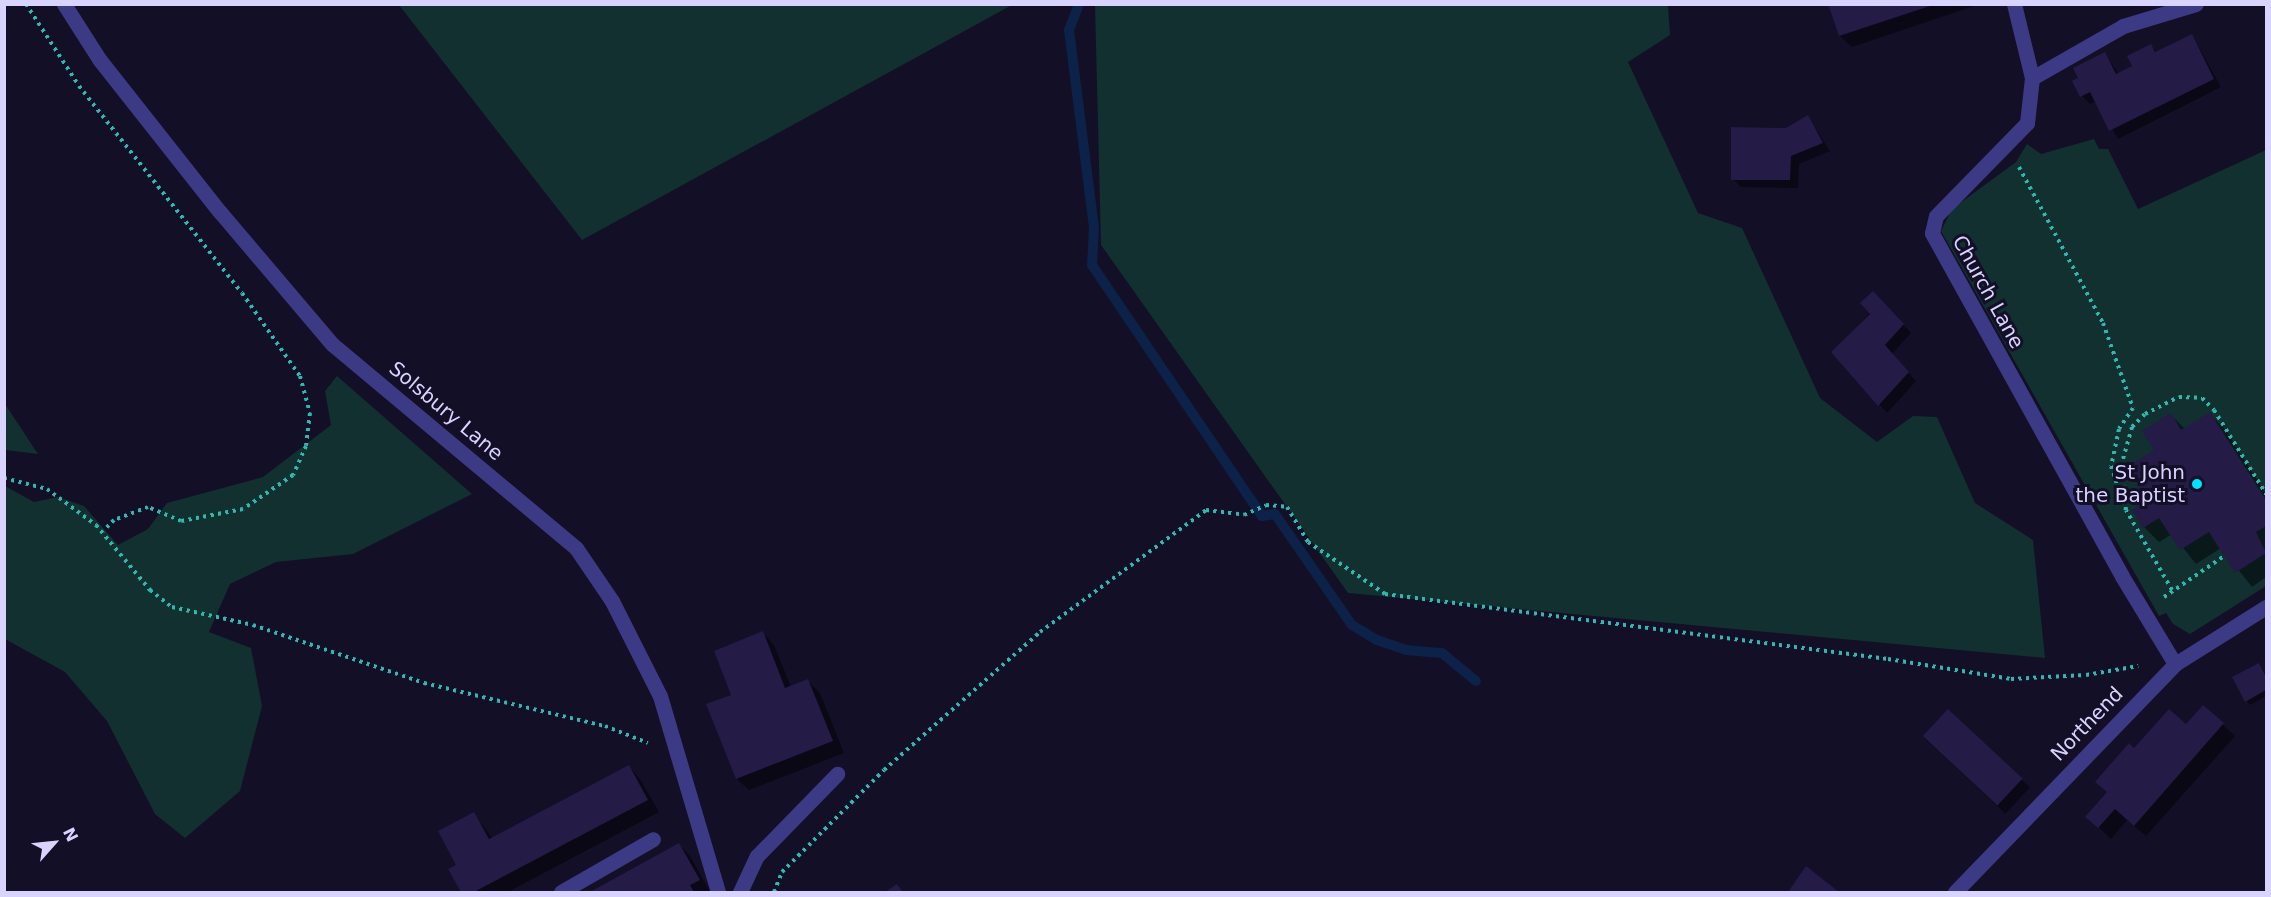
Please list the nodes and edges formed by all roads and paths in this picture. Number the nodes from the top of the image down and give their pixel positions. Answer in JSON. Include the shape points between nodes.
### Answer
{"nodes":[{"id":1,"x":26,"y":4,"type":"edge"},
{"id":2,"x":64,"y":4,"type":"edge"},
{"id":3,"x":2014,"y":4,"type":"edge"},
{"id":4,"x":2196,"y":4,"type":"edge"},
{"id":5,"x":2032,"y":78,"type":"junction"},
{"id":6,"x":2016,"y":162,"type":"dead end"},
{"id":7,"x":4,"y":478,"type":"edge"},
{"id":8,"x":2266,"y":494,"type":"edge"},
{"id":9,"x":2126,"y":510,"type":"junction"},
{"id":10,"x":102,"y":531,"type":"junction"},
{"id":11,"x":2224,"y":556,"type":"dead end"},
{"id":12,"x":2172,"y":590,"type":"junction"},
{"id":13,"x":2162,"y":607,"type":"dead end"},
{"id":14,"x":2266,"y":607,"type":"edge"},
{"id":15,"x":2175,"y":664,"type":"junction"},
{"id":16,"x":646,"y":741,"type":"dead end"},
{"id":17,"x":837,"y":774,"type":"dead end"},
{"id":18,"x":653,"y":839,"type":"dead end"},
{"id":19,"x":561,"y":892,"type":"edge"},
{"id":20,"x":718,"y":892,"type":"edge"},
{"id":21,"x":740,"y":892,"type":"edge"},
{"id":22,"x":774,"y":892,"type":"edge"},
{"id":23,"x":1955,"y":892,"type":"edge"}],
"edges":[{"from":1,"to":10,"type":"path","via":[[79,86],[242,292],[300,376],[310,413],[306,446],[293,475],[243,509],[181,521],[148,507],[114,520]]},
{"from":2,"to":20,"type":"street","name":"Solsbury Lane","via":[[99,59],[332,344],[576,548],[612,601],[660,696]]},
{"from":3,"to":5,"type":"street"},
{"from":4,"to":5,"type":"street","via":[[2123,26]]},
{"from":5,"to":15,"type":"street","name":"Church Lane","via":[[2027,123],[1936,216],[1932,233]]},
{"from":6,"to":9,"type":"path","via":[[2103,323],[2133,408],[2119,429],[2111,466]]},
{"from":7,"to":10,"type":"path","via":[[47,489]]},
{"from":8,"to":9,"type":"path","via":[[2214,410],[2202,398],[2179,397],[2162,403],[2132,427],[2121,466]]},
{"from":9,"to":12,"type":"path"},
{"from":10,"to":16,"type":"path","via":[[150,590],[172,607],[253,625],[424,683],[605,726]]},
{"from":11,"to":12,"type":"path"},
{"from":12,"to":13,"type":"path","via":[[2162,599]]},
{"from":14,"to":15,"type":"street","name":"Northend"},
{"from":15,"to":22,"type":"path","via":[[2012,679],[1888,659],[1385,594],[1308,542],[1287,507],[1266,505],[1244,515],[1206,510],[1040,632],[884,770],[782,872]]},
{"from":15,"to":23,"type":"street","name":"Northend"},
{"from":17,"to":21,"type":"street","via":[[757,856]]},
{"from":18,"to":19,"type":"street"}]}
